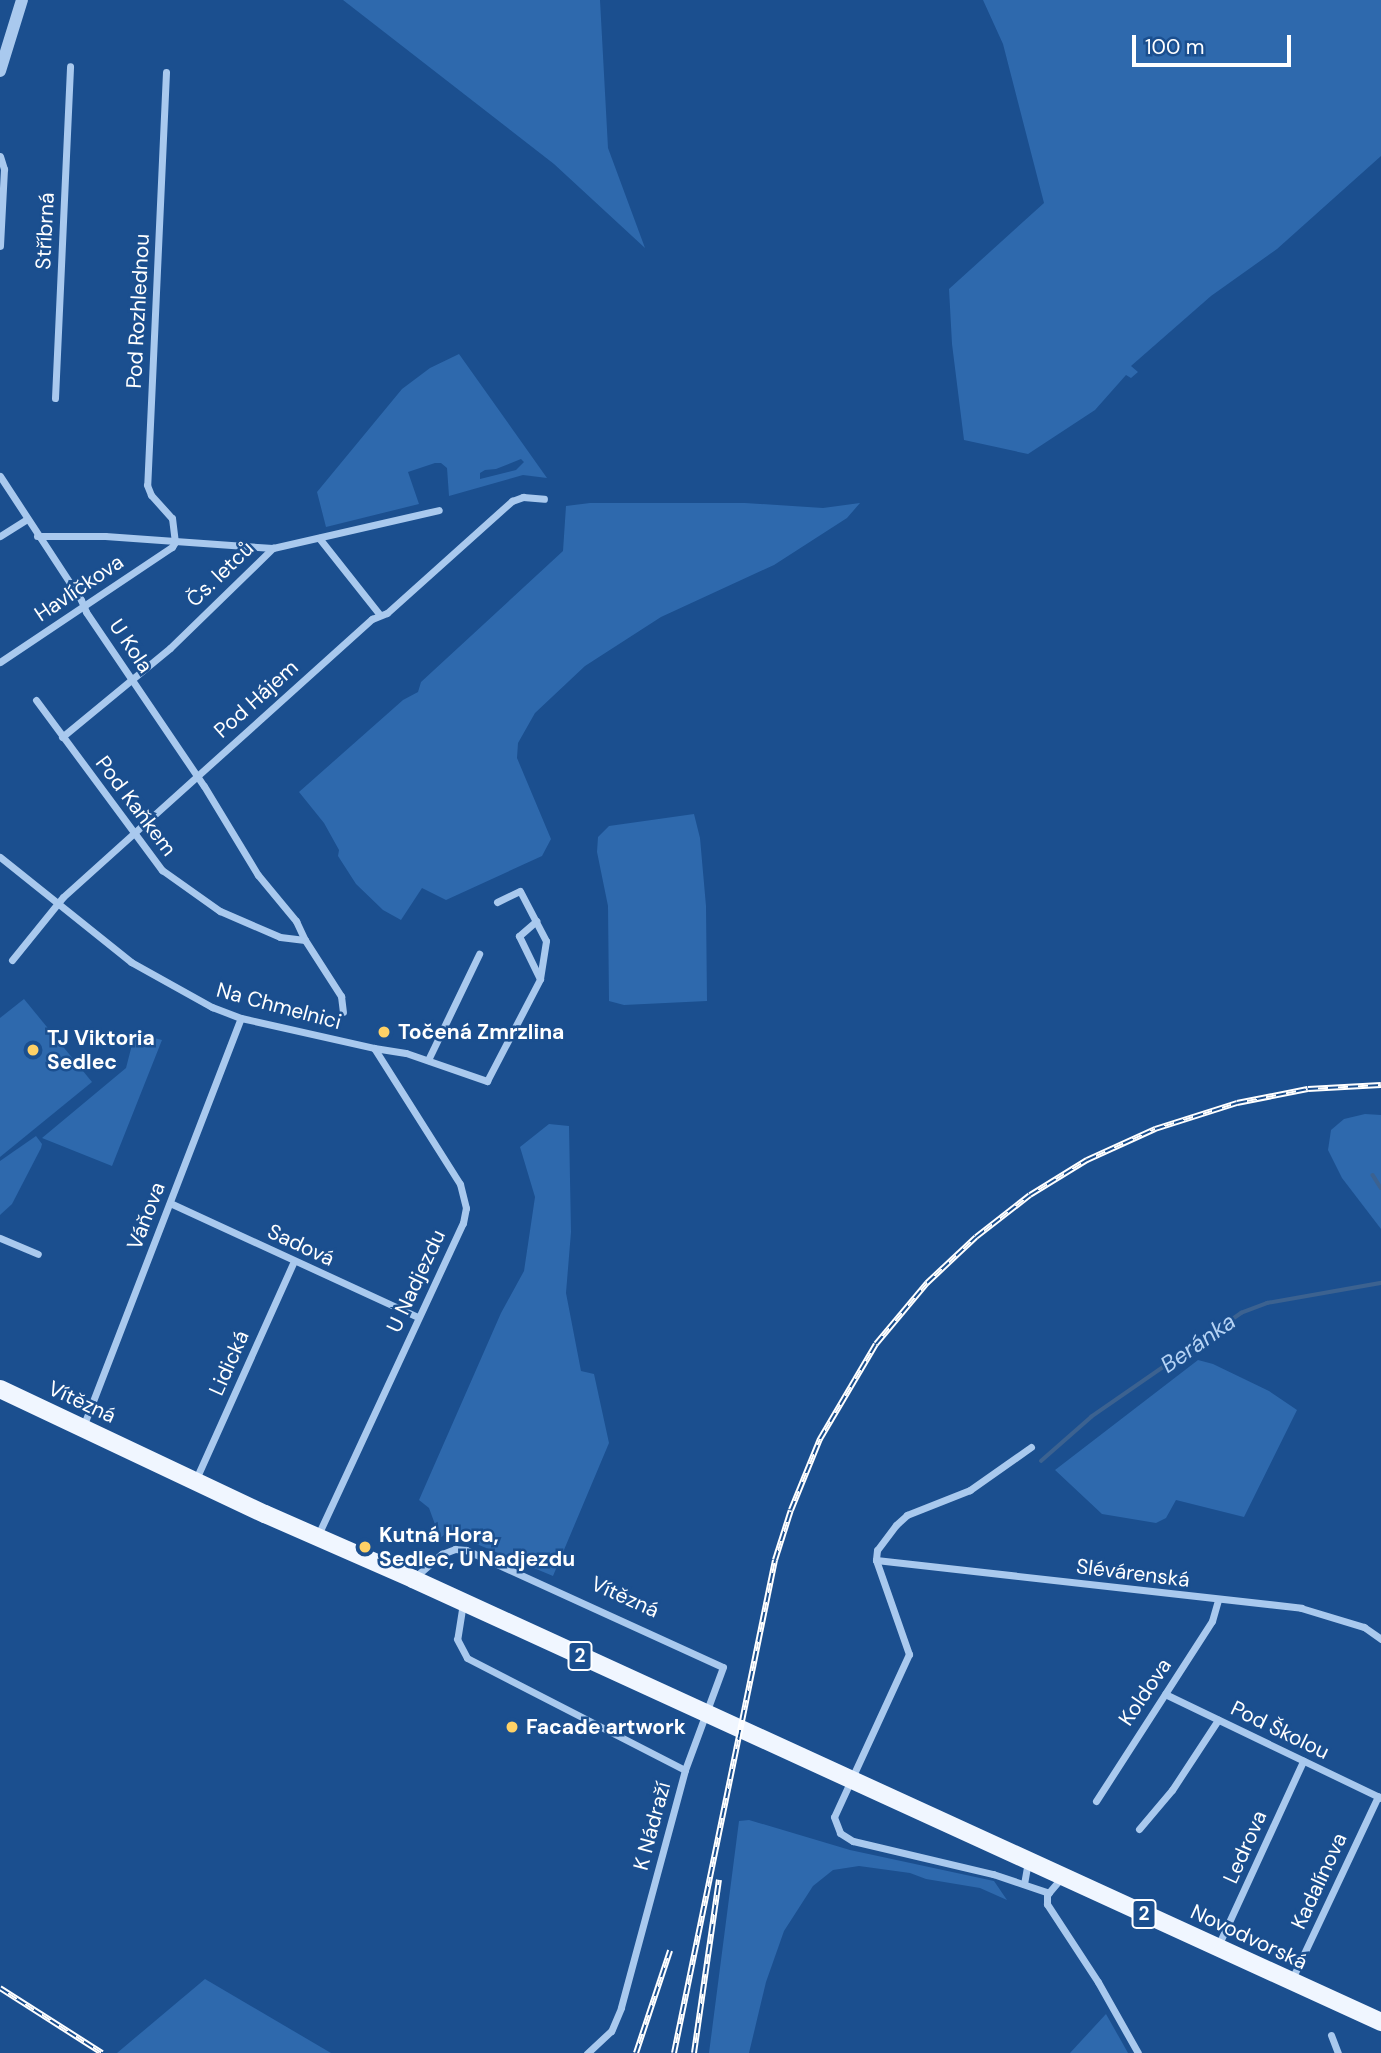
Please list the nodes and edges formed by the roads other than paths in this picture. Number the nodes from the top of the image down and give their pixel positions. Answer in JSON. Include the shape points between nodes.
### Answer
{"nodes":[{"id":1,"x":22,"y":0,"type":"edge"},
{"id":2,"x":70,"y":66,"type":"dead end"},
{"id":3,"x":0,"y":71,"type":"edge"},
{"id":4,"x":166,"y":72,"type":"dead end"},
{"id":5,"x":0,"y":156,"type":"edge"},
{"id":6,"x":0,"y":246,"type":"edge"},
{"id":7,"x":55,"y":398,"type":"dead end"},
{"id":8,"x":0,"y":476,"type":"edge"},
{"id":9,"x":544,"y":499,"type":"dead end"},
{"id":10,"x":439,"y":510,"type":"dead end"},
{"id":11,"x":26,"y":520,"type":"junction"},
{"id":12,"x":0,"y":536,"type":"edge"},
{"id":13,"x":37,"y":536,"type":"junction"},
{"id":14,"x":319,"y":538,"type":"junction"},
{"id":15,"x":175,"y":542,"type":"junction"},
{"id":16,"x":273,"y":548,"type":"junction"},
{"id":17,"x":84,"y":606,"type":"junction"},
{"id":18,"x":380,"y":615,"type":"junction"},
{"id":19,"x":0,"y":662,"type":"edge"},
{"id":20,"x":132,"y":680,"type":"junction"},
{"id":21,"x":36,"y":700,"type":"dead end"},
{"id":22,"x":62,"y":737,"type":"junction"},
{"id":23,"x":196,"y":776,"type":"junction"},
{"id":24,"x":133,"y":834,"type":"junction"},
{"id":25,"x":0,"y":857,"type":"edge"},
{"id":26,"x":497,"y":902,"type":"dead end"},
{"id":27,"x":59,"y":903,"type":"junction"},
{"id":28,"x":536,"y":921,"type":"junction"},
{"id":29,"x":304,"y":940,"type":"junction"},
{"id":30,"x":479,"y":954,"type":"dead end"},
{"id":31,"x":12,"y":960,"type":"dead end"},
{"id":32,"x":540,"y":979,"type":"junction"},
{"id":33,"x":343,"y":1012,"type":"dead end"},
{"id":34,"x":241,"y":1018,"type":"junction"},
{"id":35,"x":374,"y":1048,"type":"junction"},
{"id":36,"x":428,"y":1060,"type":"junction"},
{"id":37,"x":170,"y":1203,"type":"junction"},
{"id":38,"x":1,"y":1241,"type":"edge"},
{"id":39,"x":38,"y":1254,"type":"dead end"},
{"id":40,"x":294,"y":1261,"type":"junction"},
{"id":41,"x":418,"y":1317,"type":"junction"},
{"id":42,"x":0,"y":1389,"type":"edge"},
{"id":43,"x":83,"y":1427,"type":"junction"},
{"id":44,"x":1031,"y":1447,"type":"dead end"},
{"id":45,"x":196,"y":1480,"type":"junction"},
{"id":46,"x":317,"y":1538,"type":"junction"},
{"id":47,"x":876,"y":1560,"type":"junction"},
{"id":48,"x":413,"y":1578,"type":"junction"},
{"id":49,"x":1218,"y":1600,"type":"junction"},
{"id":50,"x":463,"y":1602,"type":"junction"},
{"id":51,"x":1381,"y":1639,"type":"edge"},
{"id":52,"x":1165,"y":1694,"type":"junction"},
{"id":53,"x":1217,"y":1720,"type":"junction"},
{"id":54,"x":1303,"y":1761,"type":"junction"},
{"id":55,"x":685,"y":1770,"type":"junction"},
{"id":56,"x":1380,"y":1797,"type":"edge"},
{"id":57,"x":1096,"y":1801,"type":"dead end"},
{"id":58,"x":906,"y":1806,"type":"joint"},
{"id":59,"x":1139,"y":1829,"type":"dead end"},
{"id":60,"x":1028,"y":1861,"type":"junction"},
{"id":61,"x":1062,"y":1876,"type":"junction"},
{"id":62,"x":1024,"y":1884,"type":"junction"},
{"id":63,"x":1049,"y":1893,"type":"junction"},
{"id":64,"x":1218,"y":1947,"type":"junction"},
{"id":65,"x":1291,"y":1981,"type":"junction"},
{"id":66,"x":1381,"y":2022,"type":"edge"},
{"id":67,"x":1331,"y":2035,"type":"dead end"},
{"id":68,"x":1336,"y":2052,"type":"edge"},
{"id":69,"x":586,"y":2053,"type":"edge"},
{"id":70,"x":1138,"y":2053,"type":"edge"}],
"edges":[{"from":1,"to":3,"type":"street"},
{"from":2,"to":7,"type":"street","name":"Stříbrná"},
{"from":4,"to":15,"type":"street","name":"Pod Rozhlednou","via":[[147,485],[172,518]]},
{"from":5,"to":6,"type":"street","via":[[4,169]]},
{"from":8,"to":11,"type":"street","name":"U Kola"},
{"from":9,"to":18,"type":"street","name":"Pod Hájem","via":[[512,500]]},
{"from":10,"to":14,"type":"street","name":"Čs. letců"},
{"from":11,"to":12,"type":"street"},
{"from":11,"to":13,"type":"street","name":"U Kola"},
{"from":13,"to":15,"type":"street"},
{"from":13,"to":17,"type":"street","name":"U Kola"},
{"from":14,"to":16,"type":"street","name":"Čs. letců"},
{"from":14,"to":18,"type":"street"},
{"from":15,"to":16,"type":"street"},
{"from":15,"to":17,"type":"street","name":"Havlíčkova"},
{"from":16,"to":20,"type":"street","name":"Čs. letců"},
{"from":17,"to":19,"type":"street","name":"Havlíčkova"},
{"from":17,"to":20,"type":"street","name":"U Kola"},
{"from":18,"to":23,"type":"street","name":"Pod Hájem"},
{"from":20,"to":22,"type":"street","name":"Čs. letců"},
{"from":20,"to":23,"type":"street","name":"U Kola"},
{"from":21,"to":22,"type":"street","name":"Pod Kaňkem"},
{"from":22,"to":24,"type":"street","name":"Pod Kaňkem"},
{"from":23,"to":24,"type":"street","name":"Pod Hájem"},
{"from":23,"to":29,"type":"street","via":[[258,875],[296,921]]},
{"from":24,"to":27,"type":"street","name":"Pod Hájem"},
{"from":24,"to":29,"type":"street","name":"Pod Kaňkem","via":[[162,870],[213,907],[281,937]]},
{"from":25,"to":27,"type":"street","name":"Na Chmelnici"},
{"from":26,"to":28,"type":"street","name":"Na Chmelnici","via":[[520,891]]},
{"from":27,"to":31,"type":"street","name":"Pod Hájem"},
{"from":27,"to":34,"type":"street","name":"Na Chmelnici","via":[[159,980]]},
{"from":28,"to":32,"type":"street","name":"Na Chmelnici","via":[[546,941]]},
{"from":28,"to":32,"type":"street","via":[[519,936]]},
{"from":29,"to":33,"type":"street","via":[[341,996]]},
{"from":30,"to":36,"type":"street"},
{"from":32,"to":36,"type":"street","name":"Na Chmelnici","via":[[487,1081]]},
{"from":34,"to":35,"type":"street","name":"Na Chmelnici"},
{"from":34,"to":37,"type":"street","name":"Váňova"},
{"from":35,"to":36,"type":"street","name":"Na Chmelnici"},
{"from":35,"to":41,"type":"street","name":"U Nadjezdu","via":[[465,1199],[463,1223]]},
{"from":37,"to":40,"type":"street","name":"Sadová"},
{"from":37,"to":43,"type":"street","name":"Váňova"},
{"from":38,"to":39,"type":"street"},
{"from":40,"to":41,"type":"street","name":"Sadová"},
{"from":40,"to":45,"type":"street","name":"Lidická"},
{"from":41,"to":46,"type":"street","name":"U Nadjezdu"},
{"from":42,"to":43,"type":"main road","name":"Vítězná","number":"2"},
{"from":43,"to":45,"type":"main road","name":"Vítězná","number":"2"},
{"from":44,"to":47,"type":"street","via":[[970,1490],[907,1516],[877,1550]]},
{"from":45,"to":46,"type":"main road","name":"Vítězná","number":"2"},
{"from":46,"to":48,"type":"main road","name":"Vítězná","number":"2"},
{"from":47,"to":49,"type":"street","name":"Slévárenská"},
{"from":47,"to":62,"type":"street","via":[[909,1654],[834,1817],[840,1833],[853,1841]]},
{"from":48,"to":50,"type":"main road","name":"Vítězná","number":"2"},
{"from":48,"to":55,"type":"street","name":"Vítězná","via":[[442,1554],[466,1550],[723,1667]]},
{"from":49,"to":51,"type":"street","name":"Slévárenská","via":[[1301,1608],[1364,1627]]},
{"from":49,"to":52,"type":"street","name":"Koldova","via":[[1212,1621]]},
{"from":50,"to":55,"type":"street","name":"K Nádraží","via":[[457,1639],[467,1658]]},
{"from":50,"to":58,"type":"main road","name":"Vítězná","number":"2"},
{"from":52,"to":53,"type":"street","name":"Pod Školou"},
{"from":52,"to":57,"type":"street","name":"Koldova"},
{"from":53,"to":54,"type":"street","name":"Pod Školou"},
{"from":53,"to":59,"type":"street","via":[[1172,1790]]},
{"from":54,"to":56,"type":"street","name":"Pod Školou"},
{"from":54,"to":64,"type":"street","name":"Ledrova"},
{"from":55,"to":69,"type":"street","name":"K Nádraží","via":[[621,2008],[611,2031]]},
{"from":56,"to":65,"type":"street","name":"Kadalínova"},
{"from":58,"to":60,"type":"main road","name":"Novodvorská","number":"2"},
{"from":60,"to":61,"type":"main road","name":"Novodvorská","number":"2"},
{"from":60,"to":62,"type":"street"},
{"from":61,"to":63,"type":"street"},
{"from":61,"to":64,"type":"main road","name":"Novodvorská","number":"2"},
{"from":62,"to":63,"type":"street"},
{"from":63,"to":70,"type":"street","via":[[1049,1908]]},
{"from":64,"to":65,"type":"main road","name":"Novodvorská","number":"2"},
{"from":65,"to":66,"type":"main road","name":"Novodvorská","number":"2"},
{"from":67,"to":68,"type":"street"}]}
